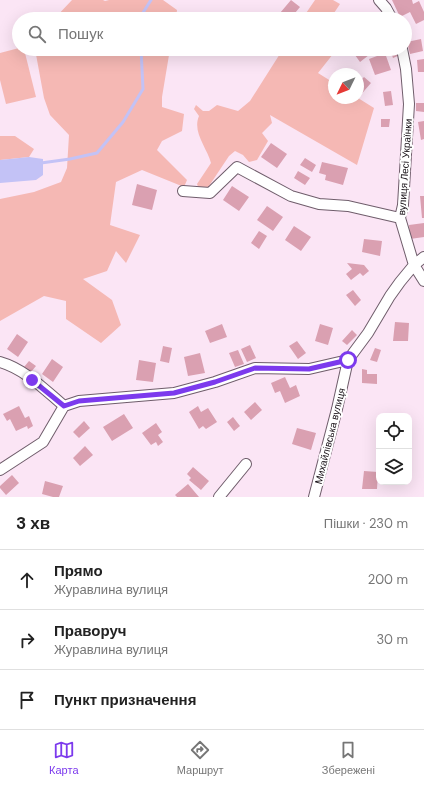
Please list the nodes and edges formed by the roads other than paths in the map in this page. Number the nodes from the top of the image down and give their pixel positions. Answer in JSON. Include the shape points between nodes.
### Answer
{"nodes":[{"id":1,"x":379,"y":0,"type":"edge"},
{"id":2,"x":388,"y":12,"type":"edge"},
{"id":3,"x":403,"y":56,"type":"edge"},
{"id":4,"x":183,"y":191,"type":"dead end"},
{"id":5,"x":400,"y":218,"type":"junction"},
{"id":6,"x":424,"y":257,"type":"edge"},
{"id":7,"x":414,"y":265,"type":"junction"},
{"id":8,"x":424,"y":281,"type":"edge"},
{"id":9,"x":348,"y":360,"type":"junction"},
{"id":10,"x":0,"y":362,"type":"edge"},
{"id":11,"x":64,"y":406,"type":"junction"},
{"id":12,"x":246,"y":464,"type":"dead end"},
{"id":13,"x":0,"y":470,"type":"edge"},
{"id":14,"x":219,"y":497,"type":"edge"},
{"id":15,"x":314,"y":497,"type":"edge"}],
"edges":[{"from":1,"to":2,"type":"street"},
{"from":3,"to":5,"type":"street","name":"вулиця Лесі Українки","via":[[409,104]]},
{"from":4,"to":5,"type":"street","via":[[210,193],[237,167],[291,196],[319,204],[348,206]]},
{"from":5,"to":7,"type":"street","name":"вулиця Лесі Українки"},
{"from":6,"to":7,"type":"street","name":"Михайлівська вулиця"},
{"from":7,"to":8,"type":"street","name":"вулиця Лесі Українки"},
{"from":7,"to":9,"type":"street","name":"Михайлівська вулиця","via":[[390,296]]},
{"from":9,"to":11,"type":"street","via":[[309,369],[255,368],[174,393],[79,401]]},
{"from":9,"to":15,"type":"street","name":"Михайлівська вулиця"},
{"from":10,"to":11,"type":"street","via":[[10,365],[32,380]]},
{"from":11,"to":13,"type":"street","via":[[43,442]]},
{"from":12,"to":14,"type":"street"}]}
